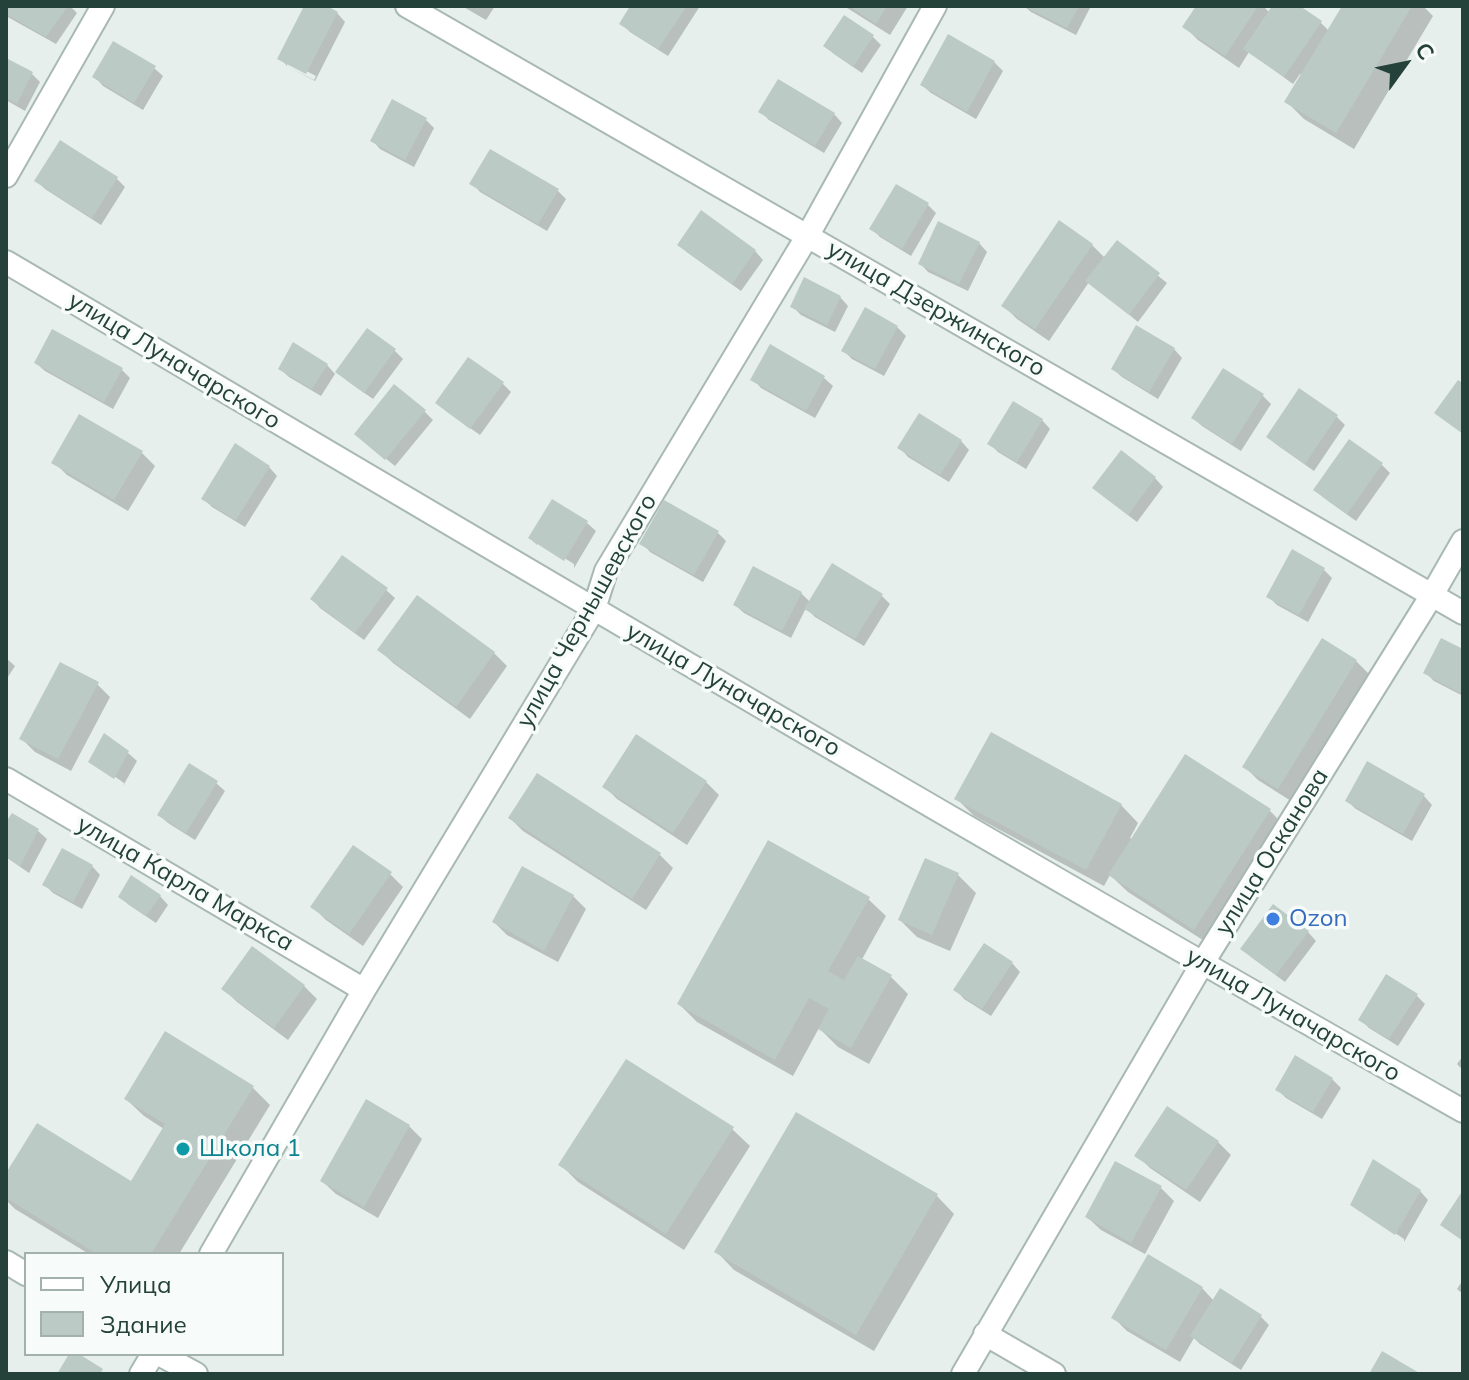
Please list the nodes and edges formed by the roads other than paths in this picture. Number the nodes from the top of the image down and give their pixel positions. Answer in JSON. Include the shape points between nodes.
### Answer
{"nodes":[{"id":1,"x":103,"y":6,"type":"edge"},
{"id":2,"x":407,"y":6,"type":"edge"},
{"id":3,"x":935,"y":6,"type":"edge"},
{"id":4,"x":6,"y":176,"type":"edge"},
{"id":5,"x":808,"y":235,"type":"junction"},
{"id":6,"x":6,"y":262,"type":"edge"},
{"id":7,"x":1463,"y":541,"type":"edge"},
{"id":8,"x":1432,"y":595,"type":"junction"},
{"id":9,"x":594,"y":609,"type":"junction"},
{"id":10,"x":1463,"y":613,"type":"edge"},
{"id":11,"x":6,"y":779,"type":"edge"},
{"id":12,"x":1202,"y":964,"type":"junction"},
{"id":13,"x":364,"y":990,"type":"junction"},
{"id":14,"x":1463,"y":1111,"type":"edge"},
{"id":15,"x":212,"y":1252,"type":"edge"},
{"id":16,"x":6,"y":1262,"type":"edge"},
{"id":17,"x":24,"y":1273,"type":"edge"},
{"id":18,"x":985,"y":1334,"type":"junction"},
{"id":19,"x":152,"y":1356,"type":"edge"},
{"id":20,"x":163,"y":1356,"type":"edge"},
{"id":21,"x":141,"y":1374,"type":"edge"},
{"id":22,"x":196,"y":1374,"type":"edge"},
{"id":23,"x":963,"y":1374,"type":"edge"},
{"id":24,"x":1054,"y":1374,"type":"edge"}],
"edges":[{"from":1,"to":4,"type":"street"},
{"from":2,"to":5,"type":"street","name":"улица Дзержинского"},
{"from":3,"to":5,"type":"street","name":"улица Чернышевского"},
{"from":5,"to":8,"type":"street","name":"улица Дзержинского"},
{"from":5,"to":9,"type":"street","name":"улица Чернышевского","via":[[606,571]]},
{"from":6,"to":9,"type":"street","name":"улица Луначарского"},
{"from":7,"to":8,"type":"street","name":"улица Осканова"},
{"from":8,"to":10,"type":"street","name":"улица Дзержинского"},
{"from":8,"to":12,"type":"street","name":"улица Осканова"},
{"from":9,"to":12,"type":"street","name":"улица Луначарского"},
{"from":9,"to":13,"type":"street","name":"улица Чернышевского"},
{"from":11,"to":13,"type":"street","name":"улица Карла Маркса"},
{"from":12,"to":14,"type":"street","name":"улица Луначарского"},
{"from":12,"to":18,"type":"street","name":"улица Осканова"},
{"from":13,"to":15,"type":"street","name":"улица Чернышевского"},
{"from":16,"to":17,"type":"street"},
{"from":18,"to":23,"type":"street","name":"улица Осканова"},
{"from":18,"to":24,"type":"street"},
{"from":19,"to":21,"type":"street"},
{"from":20,"to":22,"type":"street"}]}
